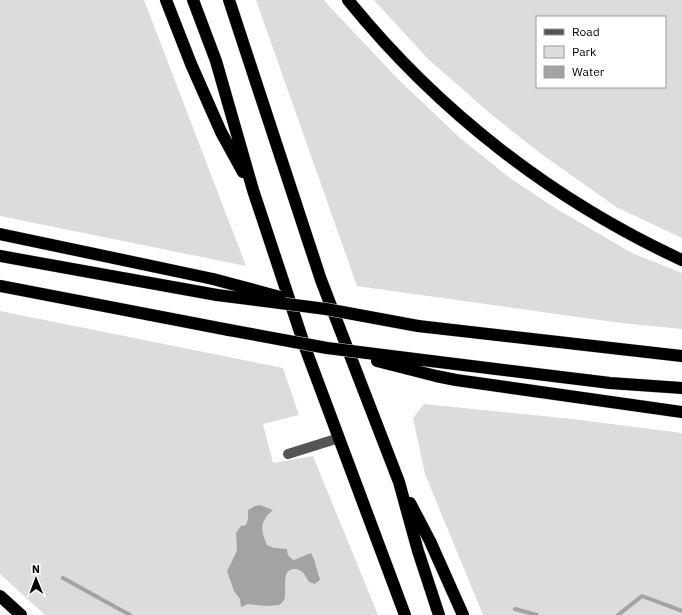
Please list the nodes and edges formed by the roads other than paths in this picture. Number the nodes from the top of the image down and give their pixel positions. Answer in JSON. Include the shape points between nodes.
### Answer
{"nodes":[{"id":1,"x":166,"y":0,"type":"edge"},
{"id":2,"x":193,"y":0,"type":"edge"},
{"id":3,"x":229,"y":0,"type":"edge"},
{"id":4,"x":348,"y":0,"type":"edge"},
{"id":5,"x":253,"y":190,"type":"junction"},
{"id":6,"x":0,"y":234,"type":"edge"},
{"id":7,"x":0,"y":256,"type":"edge"},
{"id":8,"x":682,"y":260,"type":"edge"},
{"id":9,"x":0,"y":286,"type":"edge"},
{"id":10,"x":326,"y":309,"type":"junction"},
{"id":11,"x":327,"y":348,"type":"junction"},
{"id":12,"x":682,"y":356,"type":"edge"},
{"id":13,"x":682,"y":388,"type":"edge"},
{"id":14,"x":682,"y":412,"type":"edge"},
{"id":15,"x":338,"y":438,"type":"junction"},
{"id":16,"x":288,"y":454,"type":"dead end"},
{"id":17,"x":399,"y":482,"type":"junction"},
{"id":18,"x":0,"y":596,"type":"edge"},
{"id":19,"x":21,"y":615,"type":"edge"},
{"id":20,"x":405,"y":615,"type":"edge"},
{"id":21,"x":440,"y":615,"type":"edge"},
{"id":22,"x":463,"y":615,"type":"edge"}],
"edges":[{"from":1,"to":5,"type":"highway","via":[[221,132]]},
{"from":2,"to":5,"type":"highway","via":[[216,61]]},
{"from":3,"to":17,"type":"highway","via":[[321,280]]},
{"from":4,"to":8,"type":"highway","via":[[385,44],[469,125],[551,187],[595,214]]},
{"from":5,"to":15,"type":"highway"},
{"from":6,"to":10,"type":"highway","bridge":true,"via":[[213,279]]},
{"from":7,"to":10,"type":"highway","bridge":true,"via":[[217,295]]},
{"from":9,"to":11,"type":"highway","bridge":true},
{"from":10,"to":12,"type":"highway","bridge":true,"via":[[418,326]]},
{"from":11,"to":13,"type":"highway","bridge":true,"via":[[610,383]]},
{"from":11,"to":14,"type":"highway","bridge":true,"via":[[456,380]]},
{"from":15,"to":16,"type":"lane"},
{"from":15,"to":20,"type":"highway"},
{"from":17,"to":21,"type":"highway","via":[[418,551]]},
{"from":17,"to":22,"type":"highway","via":[[430,541]]},
{"from":18,"to":19,"type":"highway"}]}
